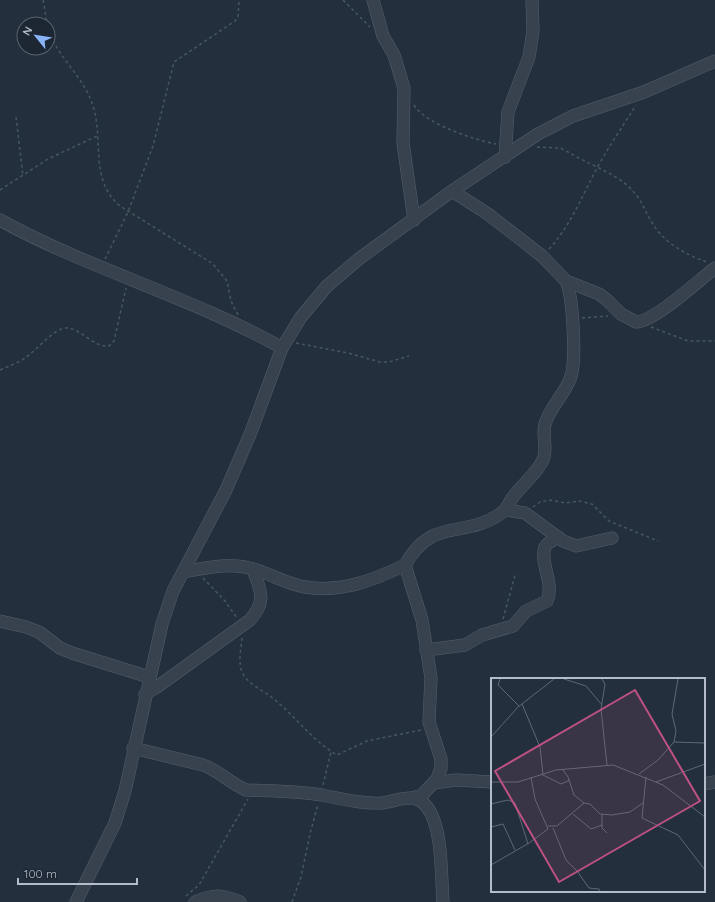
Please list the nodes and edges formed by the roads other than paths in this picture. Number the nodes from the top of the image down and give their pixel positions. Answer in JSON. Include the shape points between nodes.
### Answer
{"nodes":[{"id":1,"x":374,"y":0,"type":"edge"},
{"id":2,"x":532,"y":0,"type":"edge"},
{"id":3,"x":715,"y":61,"type":"edge"},
{"id":4,"x":505,"y":152,"type":"junction"},
{"id":5,"x":452,"y":191,"type":"junction"},
{"id":6,"x":0,"y":220,"type":"edge"},
{"id":7,"x":414,"y":220,"type":"junction"},
{"id":8,"x":712,"y":265,"type":"edge"},
{"id":9,"x":566,"y":281,"type":"junction"},
{"id":10,"x":283,"y":345,"type":"junction"},
{"id":11,"x":506,"y":510,"type":"junction"},
{"id":12,"x":558,"y":537,"type":"junction"},
{"id":13,"x":612,"y":538,"type":"dead end"},
{"id":14,"x":405,"y":565,"type":"junction"},
{"id":15,"x":253,"y":569,"type":"junction"},
{"id":16,"x":189,"y":571,"type":"junction"},
{"id":17,"x":0,"y":621,"type":"edge"},
{"id":18,"x":426,"y":650,"type":"junction"},
{"id":19,"x":149,"y":677,"type":"junction"},
{"id":20,"x":145,"y":694,"type":"junction"},
{"id":21,"x":133,"y":748,"type":"junction"},
{"id":22,"x":491,"y":782,"type":"edge"},
{"id":23,"x":715,"y":782,"type":"edge"},
{"id":24,"x":434,"y":783,"type":"junction"},
{"id":25,"x":705,"y":784,"type":"edge"},
{"id":26,"x":413,"y":798,"type":"junction"},
{"id":27,"x":190,"y":900,"type":"edge"},
{"id":28,"x":76,"y":902,"type":"edge"},
{"id":29,"x":240,"y":902,"type":"edge"},
{"id":30,"x":443,"y":902,"type":"edge"}],
"edges":[{"from":1,"to":7,"type":"street","via":[[383,36],[400,71],[404,88],[403,143]]},
{"from":2,"to":4,"type":"street","via":[[533,31],[529,58],[508,112]]},
{"from":3,"to":4,"type":"street","via":[[644,92],[572,116]]},
{"from":4,"to":5,"type":"street"},
{"from":5,"to":7,"type":"street"},
{"from":5,"to":9,"type":"street","via":[[488,214],[542,256]]},
{"from":6,"to":10,"type":"street","via":[[101,268]]},
{"from":7,"to":10,"type":"street","via":[[360,258],[327,286],[301,317]]},
{"from":8,"to":9,"type":"street","via":[[675,299],[641,322],[629,320],[607,300]]},
{"from":9,"to":11,"type":"street","via":[[571,295],[574,354],[571,378],[550,411],[545,424],[542,462]]},
{"from":10,"to":16,"type":"street","via":[[251,432]]},
{"from":11,"to":12,"type":"street","via":[[525,512]]},
{"from":11,"to":14,"type":"street","via":[[477,524],[441,532],[427,538]]},
{"from":12,"to":13,"type":"street","via":[[576,546]]},
{"from":12,"to":18,"type":"street","via":[[548,544],[544,552],[548,579],[547,601],[526,611],[513,626],[482,635],[465,645]]},
{"from":14,"to":15,"type":"street","via":[[376,579],[336,588],[306,587]]},
{"from":14,"to":18,"type":"street","via":[[420,613]]},
{"from":15,"to":16,"type":"street","via":[[208,566]]},
{"from":15,"to":20,"type":"street","via":[[262,600],[257,611],[242,626]]},
{"from":16,"to":19,"type":"street","via":[[173,591]]},
{"from":17,"to":19,"type":"street","via":[[39,632],[60,648],[72,653]]},
{"from":18,"to":24,"type":"street","via":[[431,678],[429,717],[441,759],[440,775]]},
{"from":19,"to":20,"type":"street"},
{"from":20,"to":21,"type":"street"},
{"from":21,"to":26,"type":"street","via":[[204,765],[236,786],[251,790],[382,803]]},
{"from":21,"to":28,"type":"street","via":[[116,823]]},
{"from":22,"to":24,"type":"street","via":[[456,780]]},
{"from":23,"to":25,"type":"street"},
{"from":24,"to":26,"type":"street","via":[[422,795]]},
{"from":26,"to":30,"type":"street","via":[[423,802],[427,807],[439,839]]},
{"from":27,"to":29,"type":"street","via":[[225,896]]}]}
